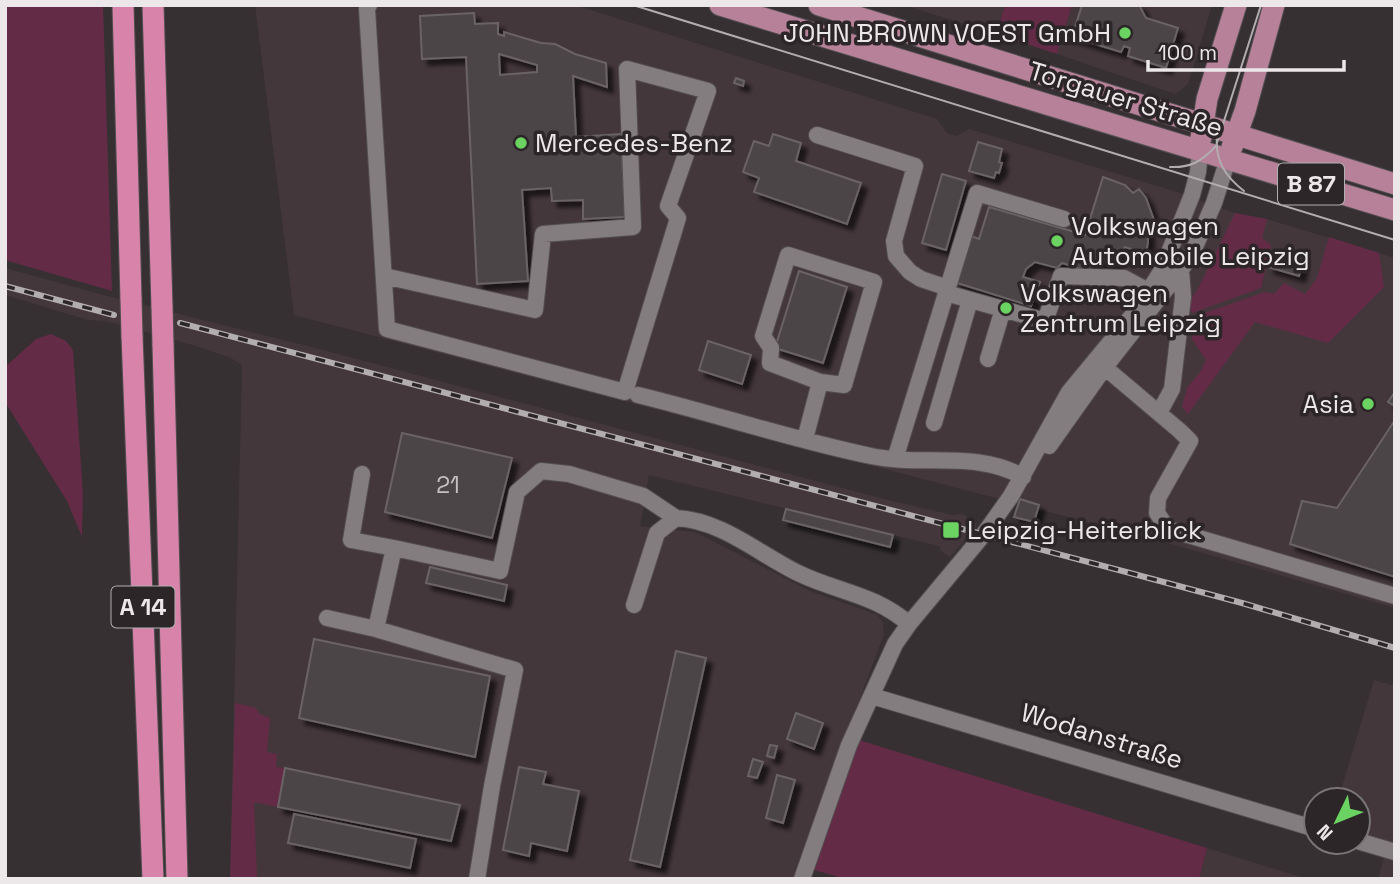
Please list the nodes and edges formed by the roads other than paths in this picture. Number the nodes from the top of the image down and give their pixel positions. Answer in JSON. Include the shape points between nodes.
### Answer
{"nodes":[{"id":1,"x":122,"y":5,"type":"edge"},
{"id":2,"x":153,"y":5,"type":"edge"},
{"id":3,"x":369,"y":5,"type":"edge"},
{"id":4,"x":720,"y":5,"type":"edge"},
{"id":5,"x":819,"y":5,"type":"edge"},
{"id":6,"x":1236,"y":5,"type":"edge"},
{"id":7,"x":1274,"y":5,"type":"edge"},
{"id":8,"x":1203,"y":125,"type":"junction"},
{"id":9,"x":817,"y":135,"type":"dead end"},
{"id":10,"x":1236,"y":135,"type":"junction"},
{"id":11,"x":1200,"y":151,"type":"junction"},
{"id":12,"x":1228,"y":159,"type":"junction"},
{"id":13,"x":1395,"y":184,"type":"edge"},
{"id":14,"x":1395,"y":209,"type":"edge"},
{"id":15,"x":1065,"y":219,"type":"dead end"},
{"id":16,"x":1181,"y":270,"type":"junction"},
{"id":17,"x":384,"y":276,"type":"junction"},
{"id":18,"x":947,"y":291,"type":"junction"},
{"id":19,"x":1148,"y":292,"type":"junction"},
{"id":20,"x":971,"y":300,"type":"junction"},
{"id":21,"x":1003,"y":309,"type":"junction"},
{"id":22,"x":988,"y":359,"type":"dead end"},
{"id":23,"x":1100,"y":364,"type":"junction"},
{"id":24,"x":820,"y":382,"type":"junction"},
{"id":25,"x":638,"y":395,"type":"dead end"},
{"id":26,"x":1159,"y":412,"type":"junction"},
{"id":27,"x":934,"y":422,"type":"dead end"},
{"id":28,"x":805,"y":439,"type":"junction"},
{"id":29,"x":895,"y":459,"type":"junction"},
{"id":30,"x":362,"y":474,"type":"dead end"},
{"id":31,"x":1023,"y":477,"type":"junction"},
{"id":32,"x":677,"y":518,"type":"junction"},
{"id":33,"x":394,"y":548,"type":"junction"},
{"id":34,"x":1395,"y":596,"type":"edge"},
{"id":35,"x":634,"y":605,"type":"dead end"},
{"id":36,"x":327,"y":618,"type":"dead end"},
{"id":37,"x":909,"y":624,"type":"junction"},
{"id":38,"x":376,"y":629,"type":"junction"},
{"id":39,"x":872,"y":696,"type":"junction"},
{"id":40,"x":1302,"y":825,"type":"edge"},
{"id":41,"x":1372,"y":845,"type":"edge"},
{"id":42,"x":1395,"y":852,"type":"edge"},
{"id":43,"x":804,"y":878,"type":"edge"},
{"id":44,"x":153,"y":879,"type":"edge"},
{"id":45,"x":177,"y":879,"type":"edge"},
{"id":46,"x":477,"y":879,"type":"edge"}],
"edges":[{"from":1,"to":44,"type":"highway","number":"A 14","bridge":true},
{"from":2,"to":45,"type":"highway","number":"A 14","bridge":true},
{"from":3,"to":17,"type":"street"},
{"from":4,"to":11,"type":"main road","name":"Torgauer Straße","number":"B 87"},
{"from":5,"to":8,"type":"main road","name":"Torgauer Straße","number":"B 87"},
{"from":6,"to":8,"type":"main road"},
{"from":7,"to":10,"type":"main road"},
{"from":8,"to":10,"type":"main road","name":"Torgauer Straße","number":"B 87"},
{"from":8,"to":11,"type":"main road"},
{"from":9,"to":18,"type":"street","via":[[915,166],[894,241],[896,256],[910,272]]},
{"from":10,"to":12,"type":"main road"},
{"from":10,"to":13,"type":"main road","name":"Torgauer Straße","number":"B 87"},
{"from":11,"to":12,"type":"main road","name":"Torgauer Straße","number":"B 87"},
{"from":11,"to":19,"type":"street","via":[[1192,195],[1162,270]]},
{"from":12,"to":14,"type":"main road","name":"Torgauer Straße","number":"B 87"},
{"from":12,"to":16,"type":"street","via":[[1194,249]]},
{"from":15,"to":18,"type":"street","via":[[977,193]]},
{"from":16,"to":23,"type":"street"},
{"from":16,"to":26,"type":"street","via":[[1183,297],[1172,389]]},
{"from":17,"to":17,"type":"street","via":[[387,329],[625,391],[678,218],[668,206],[708,91],[627,69],[633,227],[542,234],[536,310]]},
{"from":18,"to":20,"type":"street"},
{"from":18,"to":29,"type":"street"},
{"from":19,"to":21,"type":"street","via":[[1124,278],[1061,276],[1045,321]]},
{"from":19,"to":23,"type":"street"},
{"from":20,"to":21,"type":"street"},
{"from":20,"to":27,"type":"street"},
{"from":21,"to":22,"type":"street"},
{"from":23,"to":26,"type":"street"},
{"from":23,"to":31,"type":"street","via":[[1043,454]]},
{"from":24,"to":24,"type":"street","via":[[844,385],[874,282],[788,255],[764,336],[771,348],[769,363]]},
{"from":24,"to":28,"type":"street"},
{"from":25,"to":28,"type":"street"},
{"from":26,"to":34,"type":"street","via":[[1190,442],[1158,498],[1157,513],[1168,529]]},
{"from":28,"to":29,"type":"street"},
{"from":29,"to":31,"type":"street","via":[[988,464]]},
{"from":30,"to":33,"type":"street","via":[[351,540]]},
{"from":31,"to":37,"type":"street","via":[[984,534]]},
{"from":32,"to":33,"type":"street","via":[[643,496],[569,474],[541,471],[517,492],[500,571]]},
{"from":32,"to":35,"type":"street","via":[[657,533]]},
{"from":32,"to":37,"type":"street","via":[[694,519],[798,573],[876,601]]},
{"from":33,"to":38,"type":"street"},
{"from":36,"to":38,"type":"street"},
{"from":37,"to":39,"type":"street"},
{"from":38,"to":46,"type":"street","via":[[515,670]]},
{"from":39,"to":40,"type":"street","name":"Wodanstraße"},
{"from":39,"to":43,"type":"street","via":[[849,745]]},
{"from":41,"to":42,"type":"street"}]}
